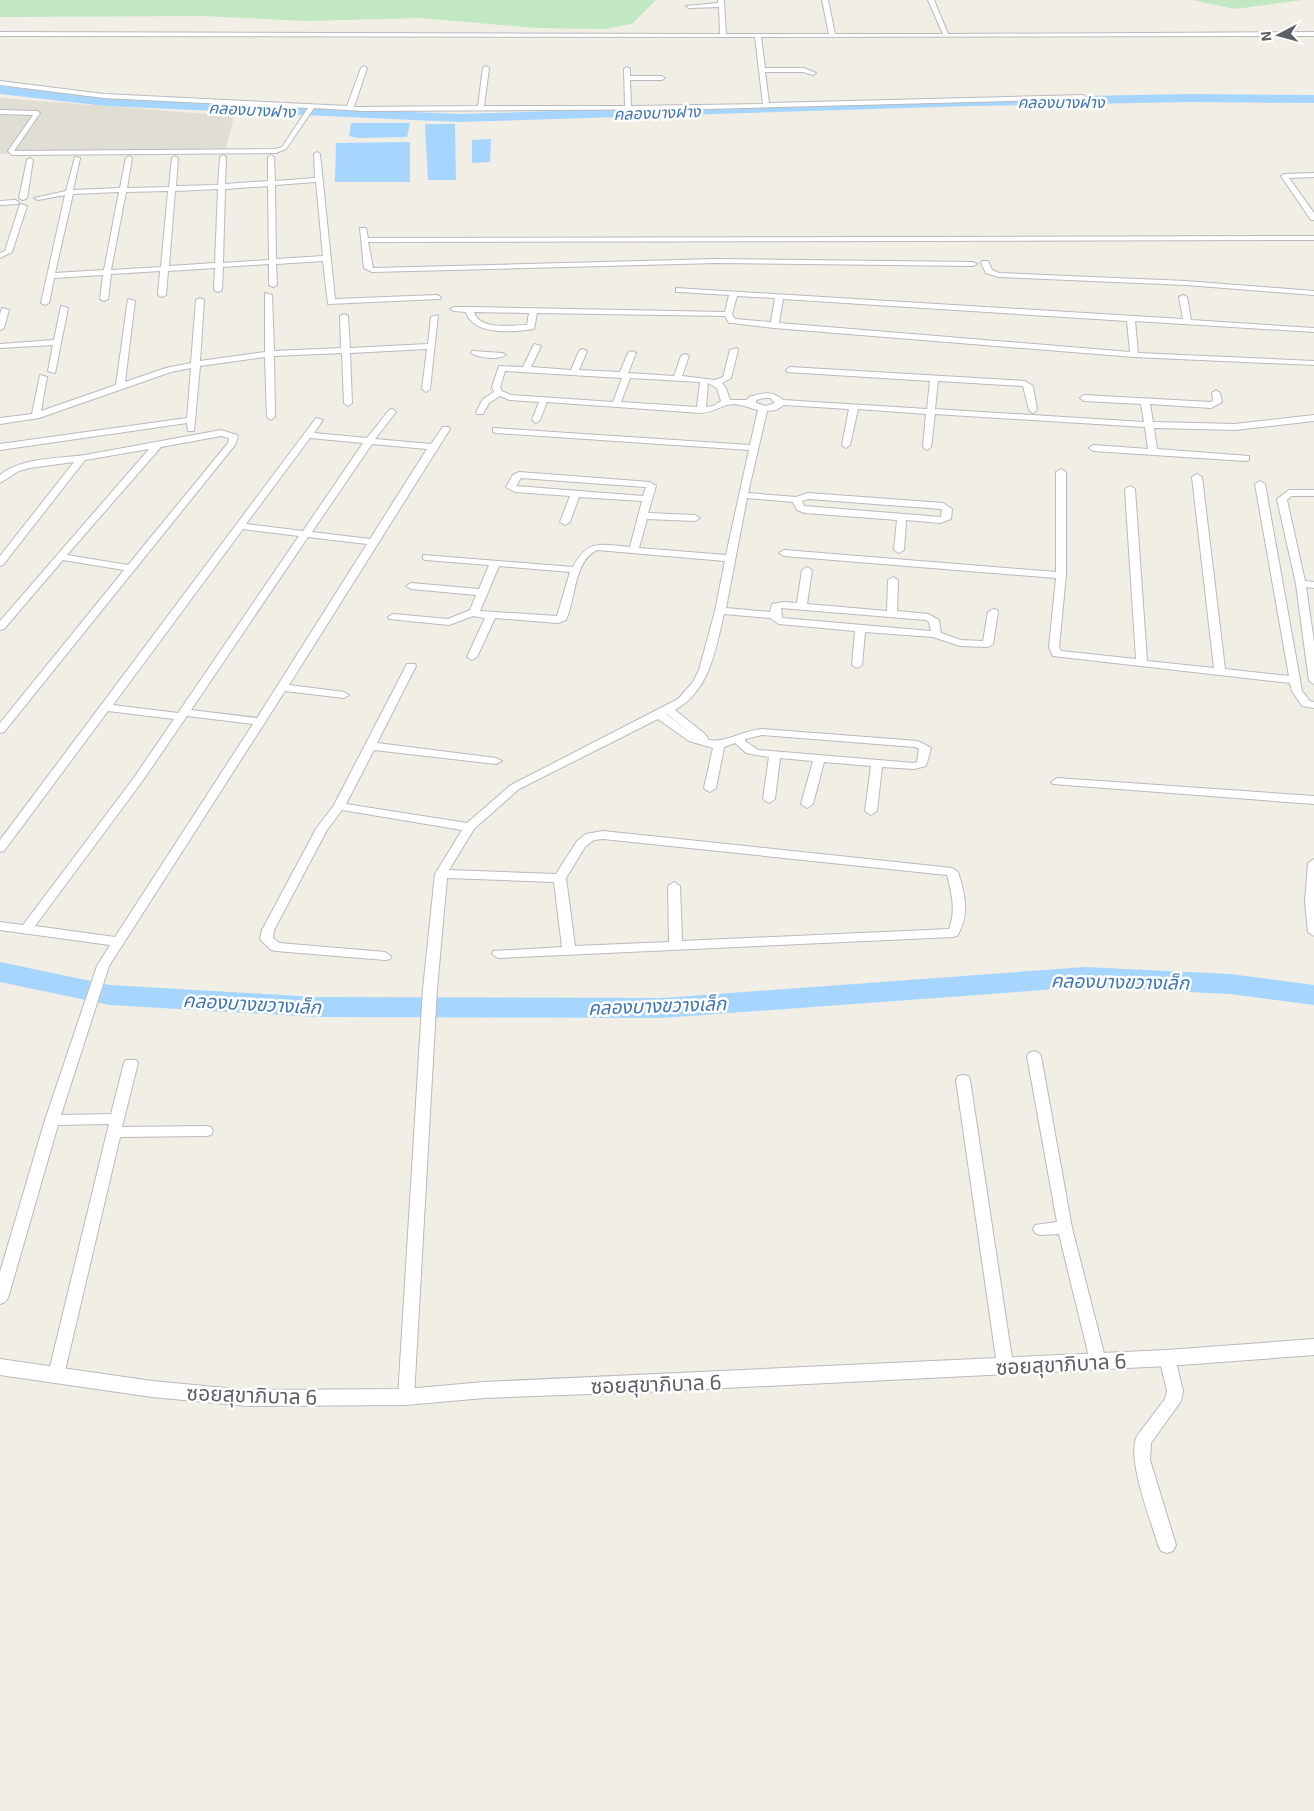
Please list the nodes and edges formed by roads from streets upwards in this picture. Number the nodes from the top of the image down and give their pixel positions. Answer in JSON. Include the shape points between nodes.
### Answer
{"nodes":[{"id":1,"x":825,"y":0,"type":"edge"},
{"id":2,"x":931,"y":0,"type":"edge"},
{"id":3,"x":721,"y":3,"type":"edge"},
{"id":4,"x":689,"y":6,"type":"dead end"},
{"id":5,"x":0,"y":34,"type":"edge"},
{"id":6,"x":122,"y":34,"type":"junction"},
{"id":7,"x":723,"y":34,"type":"junction"},
{"id":8,"x":758,"y":34,"type":"junction"},
{"id":9,"x":832,"y":34,"type":"junction"},
{"id":10,"x":1314,"y":34,"type":"edge"},
{"id":11,"x":946,"y":36,"type":"junction"},
{"id":12,"x":116,"y":44,"type":"dead end"},
{"id":13,"x":364,"y":68,"type":"dead end"},
{"id":14,"x":486,"y":68,"type":"dead end"},
{"id":15,"x":627,"y":69,"type":"dead end"},
{"id":16,"x":762,"y":70,"type":"junction"},
{"id":17,"x":813,"y":74,"type":"dead end"},
{"id":18,"x":627,"y":78,"type":"junction"},
{"id":19,"x":662,"y":78,"type":"dead end"},
{"id":20,"x":0,"y":84,"type":"edge"},
{"id":21,"x":1083,"y":97,"type":"dead end"},
{"id":22,"x":766,"y":105,"type":"junction"},
{"id":23,"x":350,"y":108,"type":"junction"},
{"id":24,"x":481,"y":108,"type":"junction"},
{"id":25,"x":628,"y":108,"type":"junction"},
{"id":26,"x":310,"y":109,"type":"junction"},
{"id":27,"x":0,"y":112,"type":"edge"},
{"id":28,"x":317,"y":154,"type":"dead end"},
{"id":29,"x":223,"y":157,"type":"dead end"},
{"id":30,"x":271,"y":157,"type":"dead end"},
{"id":31,"x":77,"y":158,"type":"dead end"},
{"id":32,"x":129,"y":158,"type":"dead end"},
{"id":33,"x":175,"y":158,"type":"dead end"},
{"id":34,"x":30,"y":160,"type":"dead end"},
{"id":35,"x":1314,"y":175,"type":"edge"},
{"id":36,"x":319,"y":180,"type":"junction"},
{"id":37,"x":271,"y":183,"type":"junction"},
{"id":38,"x":222,"y":186,"type":"junction"},
{"id":39,"x":172,"y":189,"type":"junction"},
{"id":40,"x":123,"y":190,"type":"junction"},
{"id":41,"x":70,"y":192,"type":"junction"},
{"id":42,"x":23,"y":202,"type":"junction"},
{"id":43,"x":0,"y":203,"type":"edge"},
{"id":44,"x":1314,"y":218,"type":"edge"},
{"id":45,"x":363,"y":230,"type":"dead end"},
{"id":46,"x":1314,"y":238,"type":"edge"},
{"id":47,"x":366,"y":240,"type":"junction"},
{"id":48,"x":787,"y":249,"type":"junction"},
{"id":49,"x":0,"y":256,"type":"edge"},
{"id":50,"x":327,"y":258,"type":"junction"},
{"id":51,"x":272,"y":262,"type":"junction"},
{"id":52,"x":985,"y":263,"type":"dead end"},
{"id":53,"x":973,"y":264,"type":"dead end"},
{"id":54,"x":219,"y":265,"type":"junction"},
{"id":55,"x":165,"y":268,"type":"junction"},
{"id":56,"x":107,"y":272,"type":"junction"},
{"id":57,"x":51,"y":276,"type":"junction"},
{"id":58,"x":273,"y":285,"type":"dead end"},
{"id":59,"x":218,"y":290,"type":"dead end"},
{"id":60,"x":680,"y":290,"type":"dead end"},
{"id":61,"x":1314,"y":293,"type":"edge"},
{"id":62,"x":162,"y":295,"type":"dead end"},
{"id":63,"x":268,"y":295,"type":"dead end"},
{"id":64,"x":734,"y":295,"type":"junction"},
{"id":65,"x":437,"y":297,"type":"dead end"},
{"id":66,"x":779,"y":297,"type":"junction"},
{"id":67,"x":1183,"y":297,"type":"dead end"},
{"id":68,"x":104,"y":299,"type":"dead end"},
{"id":69,"x":200,"y":300,"type":"dead end"},
{"id":70,"x":131,"y":301,"type":"dead end"},
{"id":71,"x":45,"y":303,"type":"dead end"},
{"id":72,"x":64,"y":308,"type":"dead end"},
{"id":73,"x":454,"y":309,"type":"dead end"},
{"id":74,"x":469,"y":309,"type":"junction"},
{"id":75,"x":5,"y":310,"type":"dead end"},
{"id":76,"x":532,"y":310,"type":"junction"},
{"id":77,"x":728,"y":314,"type":"junction"},
{"id":78,"x":344,"y":316,"type":"dead end"},
{"id":79,"x":435,"y":317,"type":"dead end"},
{"id":80,"x":1131,"y":319,"type":"junction"},
{"id":81,"x":1187,"y":322,"type":"junction"},
{"id":82,"x":774,"y":326,"type":"junction"},
{"id":83,"x":0,"y":328,"type":"edge"},
{"id":84,"x":1314,"y":330,"type":"edge"},
{"id":85,"x":58,"y":342,"type":"junction"},
{"id":86,"x":0,"y":346,"type":"edge"},
{"id":87,"x":432,"y":346,"type":"junction"},
{"id":88,"x":538,"y":346,"type":"dead end"},
{"id":89,"x":508,"y":347,"type":"dead end"},
{"id":90,"x":346,"y":350,"type":"junction"},
{"id":91,"x":734,"y":350,"type":"dead end"},
{"id":92,"x":582,"y":351,"type":"dead end"},
{"id":93,"x":475,"y":353,"type":"dead end"},
{"id":94,"x":632,"y":353,"type":"dead end"},
{"id":95,"x":269,"y":354,"type":"junction"},
{"id":96,"x":502,"y":355,"type":"junction"},
{"id":97,"x":1134,"y":355,"type":"junction"},
{"id":98,"x":685,"y":356,"type":"dead end"},
{"id":99,"x":1314,"y":363,"type":"edge"},
{"id":100,"x":196,"y":364,"type":"junction"},
{"id":101,"x":502,"y":368,"type":"junction"},
{"id":102,"x":526,"y":370,"type":"junction"},
{"id":103,"x":790,"y":370,"type":"dead end"},
{"id":104,"x":52,"y":371,"type":"dead end"},
{"id":105,"x":574,"y":372,"type":"junction"},
{"id":106,"x":625,"y":375,"type":"junction"},
{"id":107,"x":43,"y":377,"type":"dead end"},
{"id":108,"x":677,"y":379,"type":"junction"},
{"id":109,"x":934,"y":379,"type":"junction"},
{"id":110,"x":704,"y":380,"type":"junction"},
{"id":111,"x":717,"y":382,"type":"junction"},
{"id":112,"x":120,"y":388,"type":"junction"},
{"id":113,"x":426,"y":389,"type":"dead end"},
{"id":114,"x":499,"y":393,"type":"junction"},
{"id":115,"x":1216,"y":393,"type":"dead end"},
{"id":116,"x":1084,"y":398,"type":"dead end"},
{"id":117,"x":544,"y":400,"type":"junction"},
{"id":118,"x":1145,"y":401,"type":"junction"},
{"id":119,"x":726,"y":402,"type":"junction"},
{"id":120,"x":780,"y":402,"type":"junction"},
{"id":121,"x":348,"y":403,"type":"dead end"},
{"id":122,"x":751,"y":403,"type":"junction"},
{"id":123,"x":616,"y":404,"type":"junction"},
{"id":124,"x":854,"y":406,"type":"junction"},
{"id":125,"x":763,"y":409,"type":"junction"},
{"id":126,"x":701,"y":410,"type":"junction"},
{"id":127,"x":1033,"y":410,"type":"dead end"},
{"id":128,"x":392,"y":412,"type":"dead end"},
{"id":129,"x":480,"y":412,"type":"dead end"},
{"id":130,"x":930,"y":412,"type":"junction"},
{"id":131,"x":36,"y":416,"type":"junction"},
{"id":132,"x":271,"y":417,"type":"dead end"},
{"id":133,"x":1314,"y":418,"type":"edge"},
{"id":134,"x":319,"y":420,"type":"dead end"},
{"id":135,"x":536,"y":420,"type":"dead end"},
{"id":136,"x":0,"y":421,"type":"edge"},
{"id":137,"x":1150,"y":425,"type":"junction"},
{"id":138,"x":446,"y":429,"type":"dead end"},
{"id":139,"x":496,"y":430,"type":"dead end"},
{"id":140,"x":308,"y":435,"type":"junction"},
{"id":141,"x":369,"y":441,"type":"junction"},
{"id":142,"x":158,"y":444,"type":"junction"},
{"id":143,"x":846,"y":445,"type":"dead end"},
{"id":144,"x":433,"y":447,"type":"junction"},
{"id":145,"x":927,"y":447,"type":"dead end"},
{"id":146,"x":0,"y":448,"type":"edge"},
{"id":147,"x":754,"y":448,"type":"junction"},
{"id":148,"x":1093,"y":448,"type":"dead end"},
{"id":149,"x":1153,"y":452,"type":"junction"},
{"id":150,"x":82,"y":458,"type":"junction"},
{"id":151,"x":1246,"y":458,"type":"dead end"},
{"id":152,"x":1061,"y":472,"type":"dead end"},
{"id":153,"x":1197,"y":477,"type":"dead end"},
{"id":154,"x":0,"y":480,"type":"edge"},
{"id":155,"x":590,"y":480,"type":"junction"},
{"id":156,"x":1260,"y":484,"type":"dead end"},
{"id":157,"x":1130,"y":489,"type":"dead end"},
{"id":158,"x":1314,"y":493,"type":"edge"},
{"id":159,"x":575,"y":494,"type":"junction"},
{"id":160,"x":587,"y":494,"type":"junction"},
{"id":161,"x":744,"y":495,"type":"junction"},
{"id":162,"x":647,"y":500,"type":"junction"},
{"id":163,"x":797,"y":500,"type":"junction"},
{"id":164,"x":643,"y":516,"type":"junction"},
{"id":165,"x":902,"y":517,"type":"junction"},
{"id":166,"x":695,"y":518,"type":"dead end"},
{"id":167,"x":565,"y":522,"type":"dead end"},
{"id":168,"x":240,"y":526,"type":"junction"},
{"id":169,"x":307,"y":534,"type":"junction"},
{"id":170,"x":374,"y":542,"type":"junction"},
{"id":171,"x":634,"y":550,"type":"junction"},
{"id":172,"x":899,"y":550,"type":"dead end"},
{"id":173,"x":784,"y":553,"type":"dead end"},
{"id":174,"x":62,"y":557,"type":"junction"},
{"id":175,"x":426,"y":557,"type":"dead end"},
{"id":176,"x":730,"y":558,"type":"junction"},
{"id":177,"x":0,"y":563,"type":"edge"},
{"id":178,"x":495,"y":563,"type":"junction"},
{"id":179,"x":130,"y":568,"type":"junction"},
{"id":180,"x":576,"y":570,"type":"junction"},
{"id":181,"x":807,"y":570,"type":"dead end"},
{"id":182,"x":1061,"y":575,"type":"junction"},
{"id":183,"x":893,"y":580,"type":"dead end"},
{"id":184,"x":1301,"y":584,"type":"junction"},
{"id":185,"x":1314,"y":585,"type":"edge"},
{"id":186,"x":411,"y":586,"type":"dead end"},
{"id":187,"x":482,"y":592,"type":"junction"},
{"id":188,"x":802,"y":606,"type":"junction"},
{"id":189,"x":721,"y":608,"type":"junction"},
{"id":190,"x":474,"y":612,"type":"junction"},
{"id":191,"x":774,"y":612,"type":"junction"},
{"id":192,"x":993,"y":612,"type":"dead end"},
{"id":193,"x":892,"y":613,"type":"junction"},
{"id":194,"x":491,"y":615,"type":"junction"},
{"id":195,"x":393,"y":617,"type":"dead end"},
{"id":196,"x":0,"y":627,"type":"edge"},
{"id":197,"x":860,"y":628,"type":"junction"},
{"id":198,"x":934,"y":634,"type":"junction"},
{"id":199,"x":472,"y":657,"type":"dead end"},
{"id":200,"x":1142,"y":663,"type":"junction"},
{"id":201,"x":411,"y":666,"type":"dead end"},
{"id":202,"x":857,"y":666,"type":"dead end"},
{"id":203,"x":1220,"y":672,"type":"junction"},
{"id":204,"x":1295,"y":680,"type":"junction"},
{"id":205,"x":1314,"y":681,"type":"edge"},
{"id":206,"x":283,"y":687,"type":"junction"},
{"id":207,"x":344,"y":695,"type":"dead end"},
{"id":208,"x":1314,"y":705,"type":"edge"},
{"id":209,"x":106,"y":707,"type":"junction"},
{"id":210,"x":663,"y":712,"type":"junction"},
{"id":211,"x":183,"y":714,"type":"junction"},
{"id":212,"x":261,"y":722,"type":"junction"},
{"id":213,"x":0,"y":730,"type":"edge"},
{"id":214,"x":739,"y":738,"type":"junction"},
{"id":215,"x":719,"y":745,"type":"junction"},
{"id":216,"x":371,"y":746,"type":"junction"},
{"id":217,"x":775,"y":755,"type":"junction"},
{"id":218,"x":819,"y":759,"type":"junction"},
{"id":219,"x":496,"y":761,"type":"dead end"},
{"id":220,"x":877,"y":764,"type":"junction"},
{"id":221,"x":1057,"y":782,"type":"dead end"},
{"id":222,"x":710,"y":788,"type":"dead end"},
{"id":223,"x":770,"y":798,"type":"dead end"},
{"id":224,"x":1314,"y":800,"type":"edge"},
{"id":225,"x":807,"y":804,"type":"dead end"},
{"id":226,"x":339,"y":806,"type":"junction"},
{"id":227,"x":871,"y":811,"type":"dead end"},
{"id":228,"x":470,"y":827,"type":"junction"},
{"id":229,"x":0,"y":848,"type":"edge"},
{"id":230,"x":1314,"y":863,"type":"edge"},
{"id":231,"x":441,"y":874,"type":"junction"},
{"id":232,"x":560,"y":878,"type":"junction"},
{"id":233,"x":674,"y":886,"type":"dead end"},
{"id":234,"x":0,"y":926,"type":"edge"},
{"id":235,"x":27,"y":928,"type":"junction"},
{"id":236,"x":1314,"y":932,"type":"edge"},
{"id":237,"x":118,"y":942,"type":"junction"},
{"id":238,"x":676,"y":946,"type":"junction"},
{"id":239,"x":569,"y":951,"type":"junction"},
{"id":240,"x":498,"y":954,"type":"dead end"},
{"id":241,"x":385,"y":956,"type":"dead end"},
{"id":242,"x":1034,"y":1056,"type":"dead end"},
{"id":243,"x":131,"y":1064,"type":"dead end"},
{"id":244,"x":963,"y":1080,"type":"dead end"},
{"id":245,"x":52,"y":1120,"type":"junction"},
{"id":246,"x":116,"y":1126,"type":"junction"},
{"id":247,"x":206,"y":1131,"type":"dead end"},
{"id":248,"x":1065,"y":1228,"type":"junction"},
{"id":249,"x":1040,"y":1229,"type":"dead end"},
{"id":250,"x":0,"y":1298,"type":"edge"},
{"id":251,"x":1314,"y":1347,"type":"edge"},
{"id":252,"x":1167,"y":1358,"type":"junction"},
{"id":253,"x":1098,"y":1361,"type":"junction"},
{"id":254,"x":1005,"y":1365,"type":"junction"},
{"id":255,"x":0,"y":1367,"type":"edge"},
{"id":256,"x":56,"y":1375,"type":"junction"},
{"id":257,"x":406,"y":1397,"type":"junction"},
{"id":258,"x":1167,"y":1545,"type":"dead end"}],
"edges":[{"from":1,"to":9,"type":"street"},
{"from":2,"to":11,"type":"street"},
{"from":3,"to":4,"type":"street"},
{"from":3,"to":7,"type":"street"},
{"from":5,"to":6,"type":"street"},
{"from":6,"to":7,"type":"street"},
{"from":6,"to":12,"type":"street"},
{"from":7,"to":8,"type":"street"},
{"from":8,"to":9,"type":"street"},
{"from":8,"to":16,"type":"street"},
{"from":9,"to":11,"type":"street"},
{"from":10,"to":11,"type":"street"},
{"from":13,"to":23,"type":"street"},
{"from":14,"to":24,"type":"street"},
{"from":15,"to":18,"type":"street"},
{"from":16,"to":17,"type":"street","via":[[804,70]]},
{"from":16,"to":22,"type":"street"},
{"from":18,"to":19,"type":"street"},
{"from":18,"to":25,"type":"street"},
{"from":20,"to":26,"type":"street","via":[[104,96]]},
{"from":21,"to":22,"type":"street"},
{"from":22,"to":25,"type":"street"},
{"from":23,"to":24,"type":"street"},
{"from":23,"to":26,"type":"street"},
{"from":24,"to":25,"type":"street"},
{"from":26,"to":27,"type":"street","via":[[284,148],[276,151],[17,154],[11,151],[38,113]]},
{"from":28,"to":36,"type":"street"},
{"from":29,"to":38,"type":"street"},
{"from":30,"to":37,"type":"street"},
{"from":31,"to":41,"type":"street"},
{"from":32,"to":40,"type":"street"},
{"from":33,"to":39,"type":"street"},
{"from":34,"to":42,"type":"street"},
{"from":35,"to":44,"type":"street","via":[[1284,176]]},
{"from":36,"to":37,"type":"street"},
{"from":36,"to":50,"type":"street"},
{"from":37,"to":38,"type":"street"},
{"from":37,"to":51,"type":"street"},
{"from":38,"to":39,"type":"street"},
{"from":38,"to":54,"type":"street"},
{"from":39,"to":40,"type":"street"},
{"from":39,"to":55,"type":"street"},
{"from":40,"to":41,"type":"street"},
{"from":40,"to":56,"type":"street"},
{"from":41,"to":42,"type":"street","via":[[38,198],[38,203]]},
{"from":41,"to":57,"type":"street"},
{"from":42,"to":43,"type":"street"},
{"from":42,"to":49,"type":"street","via":[[8,252]]},
{"from":45,"to":47,"type":"street"},
{"from":46,"to":48,"type":"street"},
{"from":47,"to":48,"type":"street"},
{"from":47,"to":48,"type":"street","via":[[368,268],[372,270],[662,262]]},
{"from":48,"to":53,"type":"street"},
{"from":50,"to":51,"type":"street"},
{"from":50,"to":65,"type":"street","via":[[331,302]]},
{"from":51,"to":54,"type":"street"},
{"from":51,"to":58,"type":"street"},
{"from":52,"to":61,"type":"street","via":[[989,271],[998,275],[1186,283]]},
{"from":54,"to":55,"type":"street"},
{"from":54,"to":59,"type":"street"},
{"from":55,"to":56,"type":"street"},
{"from":55,"to":62,"type":"street"},
{"from":56,"to":57,"type":"street"},
{"from":56,"to":68,"type":"street"},
{"from":57,"to":71,"type":"street"},
{"from":60,"to":64,"type":"street"},
{"from":63,"to":95,"type":"street"},
{"from":64,"to":66,"type":"street"},
{"from":64,"to":77,"type":"street"},
{"from":66,"to":80,"type":"street"},
{"from":66,"to":82,"type":"street"},
{"from":67,"to":81,"type":"street"},
{"from":69,"to":100,"type":"street"},
{"from":70,"to":112,"type":"street"},
{"from":72,"to":85,"type":"street"},
{"from":73,"to":74,"type":"street"},
{"from":74,"to":76,"type":"street"},
{"from":74,"to":76,"type":"street","via":[[471,317],[481,325],[522,327],[531,327]]},
{"from":75,"to":83,"type":"street"},
{"from":76,"to":77,"type":"street"},
{"from":77,"to":82,"type":"street","via":[[732,321]]},
{"from":78,"to":90,"type":"street"},
{"from":79,"to":87,"type":"street"},
{"from":80,"to":81,"type":"street"},
{"from":80,"to":97,"type":"street"},
{"from":81,"to":84,"type":"street"},
{"from":82,"to":97,"type":"street"},
{"from":85,"to":86,"type":"street"},
{"from":85,"to":104,"type":"street"},
{"from":87,"to":90,"type":"street"},
{"from":87,"to":113,"type":"street"},
{"from":88,"to":102,"type":"street"},
{"from":89,"to":96,"type":"street"},
{"from":90,"to":95,"type":"street"},
{"from":90,"to":121,"type":"street"},
{"from":91,"to":111,"type":"street","via":[[727,378]]},
{"from":92,"to":105,"type":"street"},
{"from":93,"to":96,"type":"street"},
{"from":94,"to":106,"type":"street"},
{"from":95,"to":100,"type":"street"},
{"from":95,"to":132,"type":"street"},
{"from":96,"to":101,"type":"street"},
{"from":97,"to":99,"type":"street"},
{"from":98,"to":108,"type":"street"},
{"from":100,"to":112,"type":"street"},
{"from":100,"to":146,"type":"street","via":[[191,424]]},
{"from":101,"to":102,"type":"street"},
{"from":101,"to":114,"type":"street","via":[[496,387]]},
{"from":102,"to":105,"type":"street"},
{"from":103,"to":109,"type":"street"},
{"from":105,"to":106,"type":"street"},
{"from":106,"to":108,"type":"street"},
{"from":106,"to":123,"type":"street"},
{"from":107,"to":131,"type":"street"},
{"from":108,"to":110,"type":"street"},
{"from":109,"to":127,"type":"street","via":[[1028,385]]},
{"from":109,"to":130,"type":"street"},
{"from":110,"to":111,"type":"street"},
{"from":110,"to":126,"type":"street"},
{"from":111,"to":119,"type":"street","via":[[723,388]]},
{"from":112,"to":131,"type":"street"},
{"from":114,"to":117,"type":"street"},
{"from":114,"to":129,"type":"street","via":[[486,401]]},
{"from":115,"to":118,"type":"street","via":[[1218,402],[1211,405]]},
{"from":116,"to":118,"type":"street"},
{"from":117,"to":123,"type":"street"},
{"from":117,"to":135,"type":"street"},
{"from":118,"to":137,"type":"street"},
{"from":119,"to":122,"type":"street"},
{"from":119,"to":126,"type":"street","via":[[716,408]]},
{"from":120,"to":122,"type":"street","via":[[772,396],[763,395],[754,397]]},
{"from":120,"to":124,"type":"street"},
{"from":120,"to":125,"type":"street","via":[[775,407]]},
{"from":122,"to":125,"type":"street"},
{"from":123,"to":126,"type":"street"},
{"from":124,"to":130,"type":"street"},
{"from":124,"to":143,"type":"street"},
{"from":125,"to":147,"type":"street"},
{"from":128,"to":141,"type":"street"},
{"from":130,"to":137,"type":"street"},
{"from":130,"to":145,"type":"street"},
{"from":131,"to":136,"type":"street"},
{"from":133,"to":137,"type":"street","via":[[1235,427]]},
{"from":134,"to":140,"type":"street"},
{"from":137,"to":149,"type":"street"},
{"from":138,"to":144,"type":"street"},
{"from":139,"to":147,"type":"street"},
{"from":140,"to":141,"type":"street"},
{"from":140,"to":168,"type":"street"},
{"from":141,"to":144,"type":"street"},
{"from":141,"to":169,"type":"street"},
{"from":142,"to":150,"type":"street"},
{"from":142,"to":174,"type":"street"},
{"from":142,"to":179,"type":"street","via":[[220,433],[234,437]]},
{"from":144,"to":170,"type":"street"},
{"from":147,"to":161,"type":"street"},
{"from":148,"to":149,"type":"street"},
{"from":149,"to":151,"type":"street"},
{"from":150,"to":154,"type":"street","via":[[19,467]]},
{"from":150,"to":177,"type":"street"},
{"from":152,"to":182,"type":"street"},
{"from":153,"to":203,"type":"street"},
{"from":155,"to":159,"type":"street","via":[[519,476],[511,487]]},
{"from":155,"to":160,"type":"street"},
{"from":155,"to":162,"type":"street","via":[[650,484]]},
{"from":156,"to":204,"type":"street"},
{"from":157,"to":200,"type":"street"},
{"from":158,"to":184,"type":"street","via":[[1289,493],[1282,499]]},
{"from":159,"to":160,"type":"street"},
{"from":159,"to":167,"type":"street"},
{"from":160,"to":162,"type":"street"},
{"from":161,"to":163,"type":"street"},
{"from":161,"to":176,"type":"street"},
{"from":162,"to":164,"type":"street"},
{"from":163,"to":165,"type":"street","via":[[800,508],[805,510]]},
{"from":163,"to":165,"type":"street","via":[[808,496],[943,506],[947,509],[944,520]]},
{"from":164,"to":166,"type":"street"},
{"from":164,"to":171,"type":"street"},
{"from":165,"to":172,"type":"street"},
{"from":168,"to":169,"type":"street"},
{"from":168,"to":209,"type":"street"},
{"from":169,"to":170,"type":"street"},
{"from":169,"to":211,"type":"street"},
{"from":170,"to":206,"type":"street"},
{"from":171,"to":176,"type":"street"},
{"from":171,"to":180,"type":"street","via":[[589,548]]},
{"from":173,"to":182,"type":"street"},
{"from":174,"to":179,"type":"street"},
{"from":174,"to":196,"type":"street"},
{"from":175,"to":178,"type":"street"},
{"from":176,"to":189,"type":"street"},
{"from":178,"to":180,"type":"street"},
{"from":178,"to":187,"type":"street"},
{"from":179,"to":213,"type":"street"},
{"from":180,"to":194,"type":"street","via":[[562,618]]},
{"from":181,"to":188,"type":"street"},
{"from":182,"to":200,"type":"street","via":[[1054,647],[1057,654]]},
{"from":183,"to":193,"type":"street"},
{"from":184,"to":185,"type":"street"},
{"from":184,"to":205,"type":"street"},
{"from":186,"to":187,"type":"street"},
{"from":187,"to":190,"type":"street"},
{"from":188,"to":191,"type":"street","via":[[780,605]]},
{"from":188,"to":193,"type":"street"},
{"from":189,"to":191,"type":"street"},
{"from":189,"to":210,"type":"street","via":[[698,683],[682,701]]},
{"from":190,"to":194,"type":"street"},
{"from":190,"to":195,"type":"street","via":[[449,622]]},
{"from":191,"to":197,"type":"street","via":[[774,618],[780,621]]},
{"from":192,"to":198,"type":"street","via":[[988,644],[960,643]]},
{"from":193,"to":198,"type":"street","via":[[931,618]]},
{"from":194,"to":199,"type":"street"},
{"from":197,"to":198,"type":"street"},
{"from":197,"to":202,"type":"street"},
{"from":200,"to":203,"type":"street"},
{"from":201,"to":216,"type":"street"},
{"from":203,"to":204,"type":"street"},
{"from":204,"to":208,"type":"street","via":[[1302,701]]},
{"from":206,"to":207,"type":"street"},
{"from":206,"to":212,"type":"street"},
{"from":209,"to":211,"type":"street"},
{"from":209,"to":229,"type":"street"},
{"from":210,"to":215,"type":"street","via":[[690,739]]},
{"from":210,"to":228,"type":"street","via":[[515,787]]},
{"from":211,"to":212,"type":"street"},
{"from":211,"to":235,"type":"street"},
{"from":212,"to":237,"type":"street"},
{"from":214,"to":215,"type":"street"},
{"from":214,"to":217,"type":"street","via":[[746,750]]},
{"from":214,"to":220,"type":"street","via":[[748,733],[762,732],[918,744],[925,748],[920,766]]},
{"from":215,"to":222,"type":"street"},
{"from":216,"to":219,"type":"street"},
{"from":216,"to":226,"type":"street"},
{"from":217,"to":218,"type":"street"},
{"from":217,"to":223,"type":"street"},
{"from":218,"to":220,"type":"street"},
{"from":218,"to":225,"type":"street"},
{"from":220,"to":227,"type":"street"},
{"from":221,"to":224,"type":"street"},
{"from":226,"to":228,"type":"street"},
{"from":226,"to":241,"type":"street","via":[[322,829],[266,939],[276,947]]},
{"from":228,"to":231,"type":"street"},
{"from":230,"to":236,"type":"street","via":[[1311,902]]},
{"from":231,"to":232,"type":"street"},
{"from":231,"to":257,"type":"street","via":[[430,989]]},
{"from":232,"to":238,"type":"street","via":[[581,844],[590,837],[603,835],[952,872],[958,888],[960,921],[953,934]]},
{"from":232,"to":239,"type":"street"},
{"from":233,"to":238,"type":"street"},
{"from":234,"to":235,"type":"street"},
{"from":235,"to":237,"type":"street"},
{"from":237,"to":245,"type":"street","via":[[102,966]]},
{"from":238,"to":239,"type":"street"},
{"from":239,"to":240,"type":"street"},
{"from":242,"to":248,"type":"street"},
{"from":243,"to":246,"type":"street"},
{"from":244,"to":254,"type":"street"},
{"from":245,"to":246,"type":"street"},
{"from":245,"to":250,"type":"street"},
{"from":246,"to":247,"type":"street"},
{"from":246,"to":256,"type":"street"},
{"from":248,"to":249,"type":"street"},
{"from":248,"to":253,"type":"street"},
{"from":251,"to":252,"type":"street","name":"ซอยสุขาภิบาล 6"},
{"from":252,"to":253,"type":"street","name":"ซอยสุขาภิบาล 6"},
{"from":252,"to":258,"type":"street","via":[[1175,1391],[1173,1401],[1143,1441],[1142,1460]]},
{"from":253,"to":254,"type":"street","name":"ซอยสุขาภิบาล 6"},
{"from":254,"to":257,"type":"street","name":"ซอยสุขาภิบาล 6","via":[[484,1390]]},
{"from":255,"to":256,"type":"street","name":"ซอยสุขาภิบาล 6"},
{"from":256,"to":257,"type":"street","name":"ซอยสุขาภิบาล 6","via":[[247,1398]]}]}
